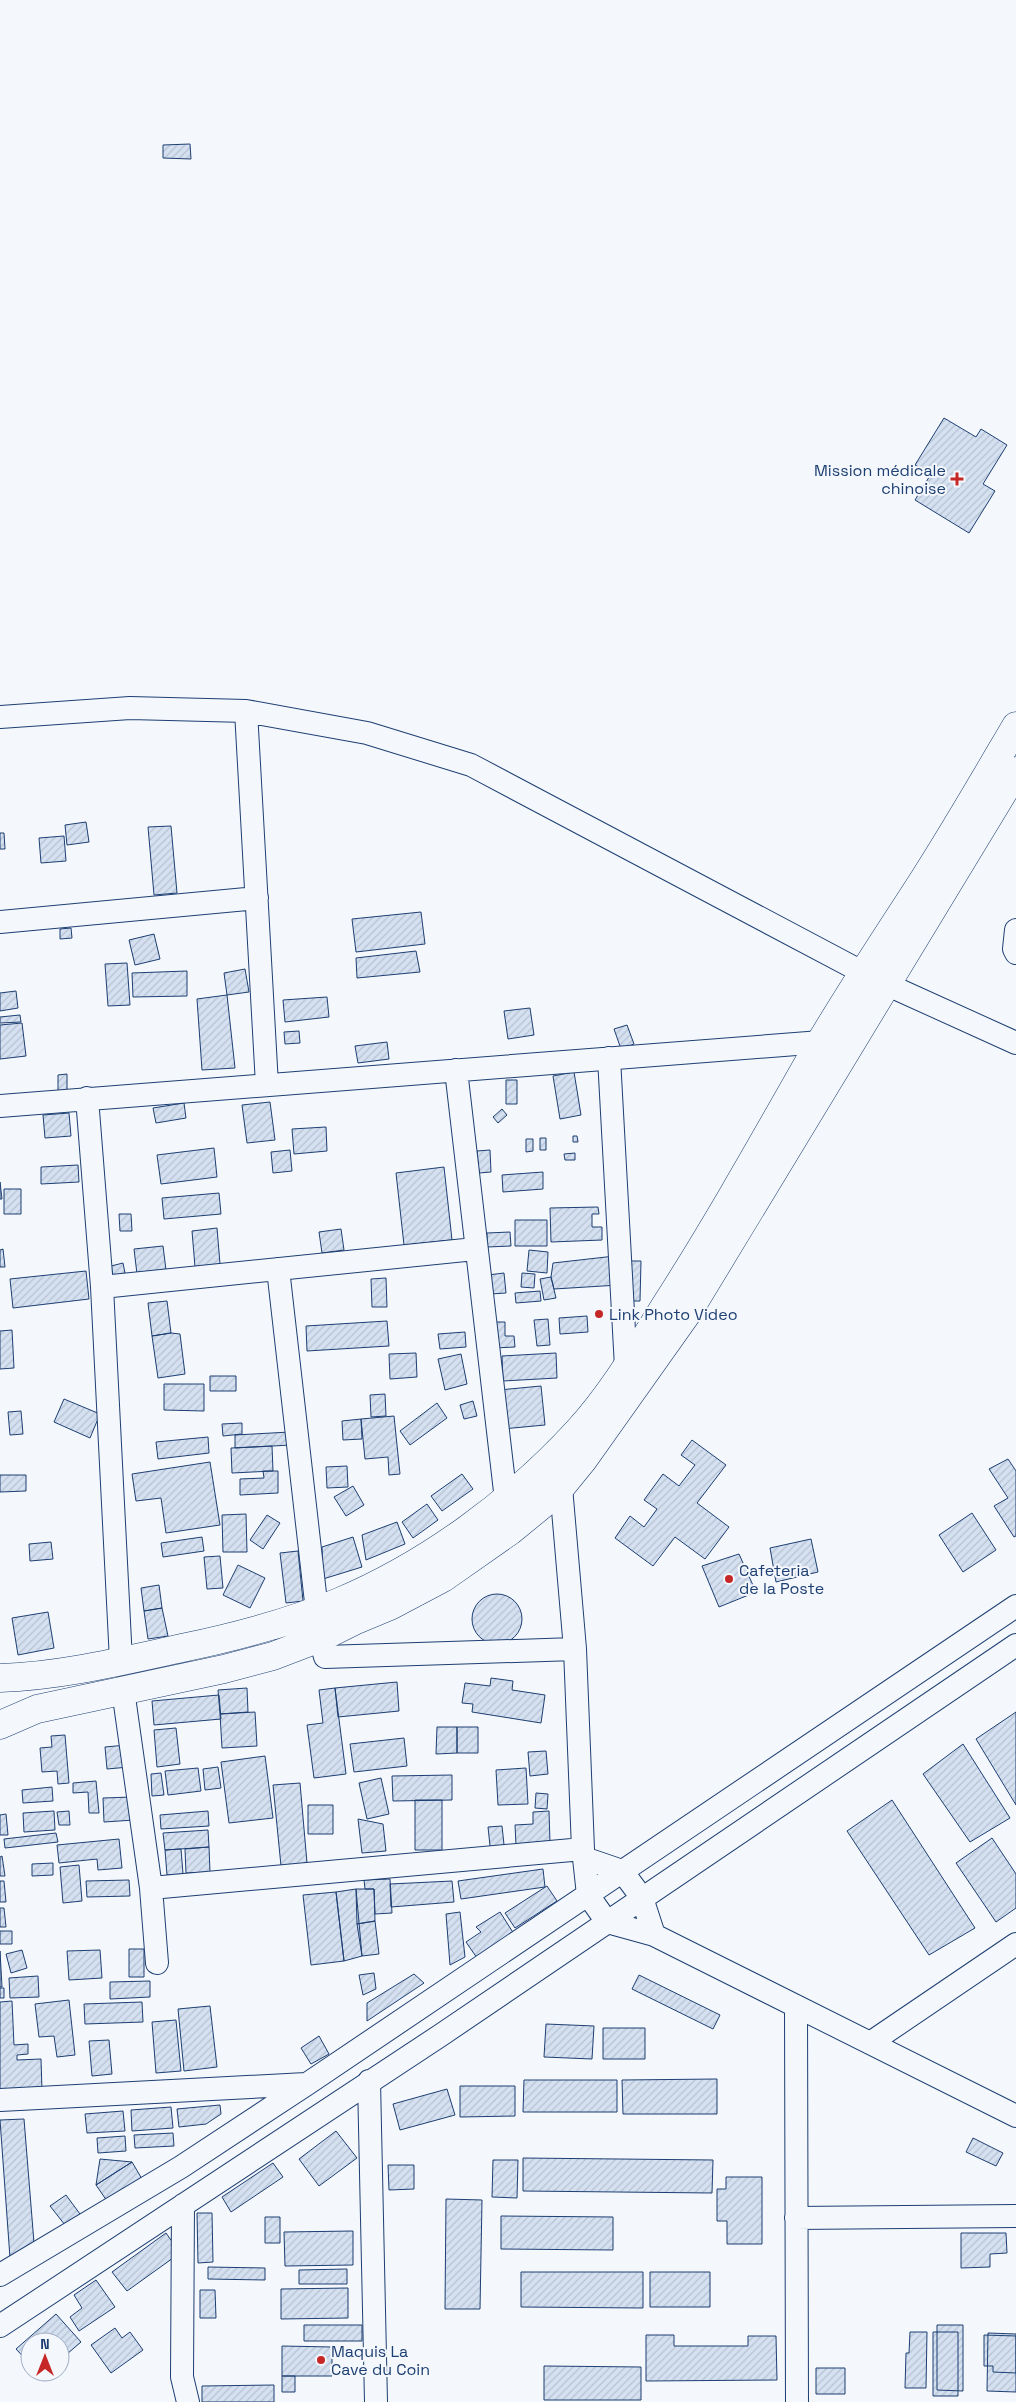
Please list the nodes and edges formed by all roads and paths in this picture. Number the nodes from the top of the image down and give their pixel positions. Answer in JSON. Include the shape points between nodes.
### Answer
{"nodes":[{"id":1,"x":246,"y":711,"type":"junction"},
{"id":2,"x":0,"y":717,"type":"edge"},
{"id":3,"x":1016,"y":726,"type":"edge"},
{"id":4,"x":1016,"y":771,"type":"edge"},
{"id":5,"x":257,"y":898,"type":"junction"},
{"id":6,"x":0,"y":922,"type":"edge"},
{"id":7,"x":1016,"y":930,"type":"edge"},
{"id":8,"x":1016,"y":953,"type":"edge"},
{"id":9,"x":862,"y":972,"type":"junction"},
{"id":10,"x":888,"y":985,"type":"junction"},
{"id":11,"x":852,"y":1040,"type":"junction"},
{"id":12,"x":821,"y":1042,"type":"junction"},
{"id":13,"x":1016,"y":1043,"type":"edge"},
{"id":14,"x":609,"y":1058,"type":"junction"},
{"id":15,"x":456,"y":1070,"type":"junction"},
{"id":16,"x":267,"y":1085,"type":"junction"},
{"id":17,"x":87,"y":1098,"type":"junction"},
{"id":18,"x":0,"y":1106,"type":"edge"},
{"id":19,"x":476,"y":1249,"type":"junction"},
{"id":20,"x":278,"y":1269,"type":"junction"},
{"id":21,"x":102,"y":1287,"type":"junction"},
{"id":22,"x":626,"y":1367,"type":"junction"},
{"id":23,"x":561,"y":1486,"type":"junction"},
{"id":24,"x":506,"y":1500,"type":"junction"},
{"id":25,"x":1016,"y":1606,"type":"edge"},
{"id":26,"x":317,"y":1611,"type":"junction"},
{"id":27,"x":320,"y":1638,"type":"junction"},
{"id":28,"x":1016,"y":1645,"type":"edge"},
{"id":29,"x":575,"y":1649,"type":"junction"},
{"id":30,"x":121,"y":1661,"type":"junction"},
{"id":31,"x":0,"y":1678,"type":"edge"},
{"id":32,"x":122,"y":1690,"type":"junction"},
{"id":33,"x":0,"y":1725,"type":"edge"},
{"id":34,"x":583,"y":1854,"type":"junction"},
{"id":35,"x":622,"y":1871,"type":"junction"},
{"id":36,"x":151,"y":1888,"type":"junction"},
{"id":37,"x":588,"y":1895,"type":"junction"},
{"id":38,"x":642,"y":1898,"type":"junction"},
{"id":39,"x":607,"y":1922,"type":"junction"},
{"id":40,"x":654,"y":1935,"type":"junction"},
{"id":41,"x":1016,"y":1944,"type":"edge"},
{"id":42,"x":157,"y":1963,"type":"dead end"},
{"id":43,"x":796,"y":2006,"type":"junction"},
{"id":44,"x":870,"y":2043,"type":"junction"},
{"id":45,"x":369,"y":2081,"type":"junction"},
{"id":46,"x":308,"y":2084,"type":"junction"},
{"id":47,"x":0,"y":2100,"type":"edge"},
{"id":48,"x":1016,"y":2116,"type":"edge"},
{"id":49,"x":183,"y":2205,"type":"junction"},
{"id":50,"x":1016,"y":2216,"type":"edge"},
{"id":51,"x":796,"y":2218,"type":"junction"},
{"id":52,"x":0,"y":2275,"type":"edge"},
{"id":53,"x":0,"y":2326,"type":"edge"},
{"id":54,"x":188,"y":2402,"type":"edge"},
{"id":55,"x":376,"y":2402,"type":"edge"},
{"id":56,"x":797,"y":2402,"type":"edge"}],
"edges":[{"from":1,"to":2,"type":"street","via":[[130,708]]},
{"from":1,"to":5,"type":"street"},
{"from":1,"to":9,"type":"street","via":[[367,733],[471,765]]},
{"from":3,"to":9,"type":"main road","via":[[926,877]]},
{"from":4,"to":10,"type":"main road"},
{"from":5,"to":6,"type":"street"},
{"from":5,"to":16,"type":"street"},
{"from":7,"to":8,"type":"street"},
{"from":9,"to":12,"type":"main road"},
{"from":10,"to":11,"type":"main road"},
{"from":10,"to":13,"type":"street"},
{"from":11,"to":12,"type":"street"},
{"from":11,"to":23,"type":"main road","via":[[688,1312]]},
{"from":12,"to":14,"type":"street"},
{"from":12,"to":22,"type":"main road","via":[[714,1228]]},
{"from":14,"to":15,"type":"street"},
{"from":14,"to":22,"type":"street"},
{"from":15,"to":16,"type":"street"},
{"from":15,"to":19,"type":"street"},
{"from":16,"to":17,"type":"street"},
{"from":17,"to":18,"type":"street"},
{"from":17,"to":21,"type":"street"},
{"from":19,"to":20,"type":"street"},
{"from":19,"to":24,"type":"street"},
{"from":20,"to":21,"type":"street"},
{"from":20,"to":26,"type":"street"},
{"from":21,"to":30,"type":"street"},
{"from":22,"to":24,"type":"main road","via":[[581,1428]]},
{"from":23,"to":27,"type":"main road","via":[[510,1532],[443,1578]]},
{"from":23,"to":29,"type":"street"},
{"from":24,"to":26,"type":"main road","via":[[419,1562]]},
{"from":25,"to":35,"type":"street"},
{"from":26,"to":30,"type":"main road","via":[[212,1642]]},
{"from":27,"to":29,"type":"street","via":[[325,1657]]},
{"from":27,"to":32,"type":"main road","via":[[273,1656],[224,1669]]},
{"from":28,"to":38,"type":"street"},
{"from":29,"to":34,"type":"street"},
{"from":30,"to":31,"type":"main road","via":[[44,1676]]},
{"from":32,"to":33,"type":"main road","via":[[37,1709]]},
{"from":32,"to":36,"type":"street"},
{"from":34,"to":35,"type":"street"},
{"from":34,"to":36,"type":"street"},
{"from":34,"to":37,"type":"street"},
{"from":35,"to":37,"type":"street"},
{"from":35,"to":38,"type":"street"},
{"from":36,"to":42,"type":"street"},
{"from":37,"to":39,"type":"street"},
{"from":37,"to":46,"type":"street"},
{"from":38,"to":39,"type":"street"},
{"from":38,"to":40,"type":"street"},
{"from":39,"to":40,"type":"street"},
{"from":39,"to":45,"type":"street"},
{"from":40,"to":43,"type":"street"},
{"from":41,"to":44,"type":"street"},
{"from":43,"to":44,"type":"street"},
{"from":43,"to":51,"type":"street"},
{"from":44,"to":48,"type":"street"},
{"from":45,"to":49,"type":"street"},
{"from":45,"to":55,"type":"street"},
{"from":46,"to":47,"type":"street"},
{"from":46,"to":52,"type":"street","via":[[182,2167]]},
{"from":49,"to":53,"type":"street"},
{"from":49,"to":54,"type":"street","via":[[182,2377]]},
{"from":50,"to":51,"type":"street"},
{"from":51,"to":56,"type":"street"}]}
